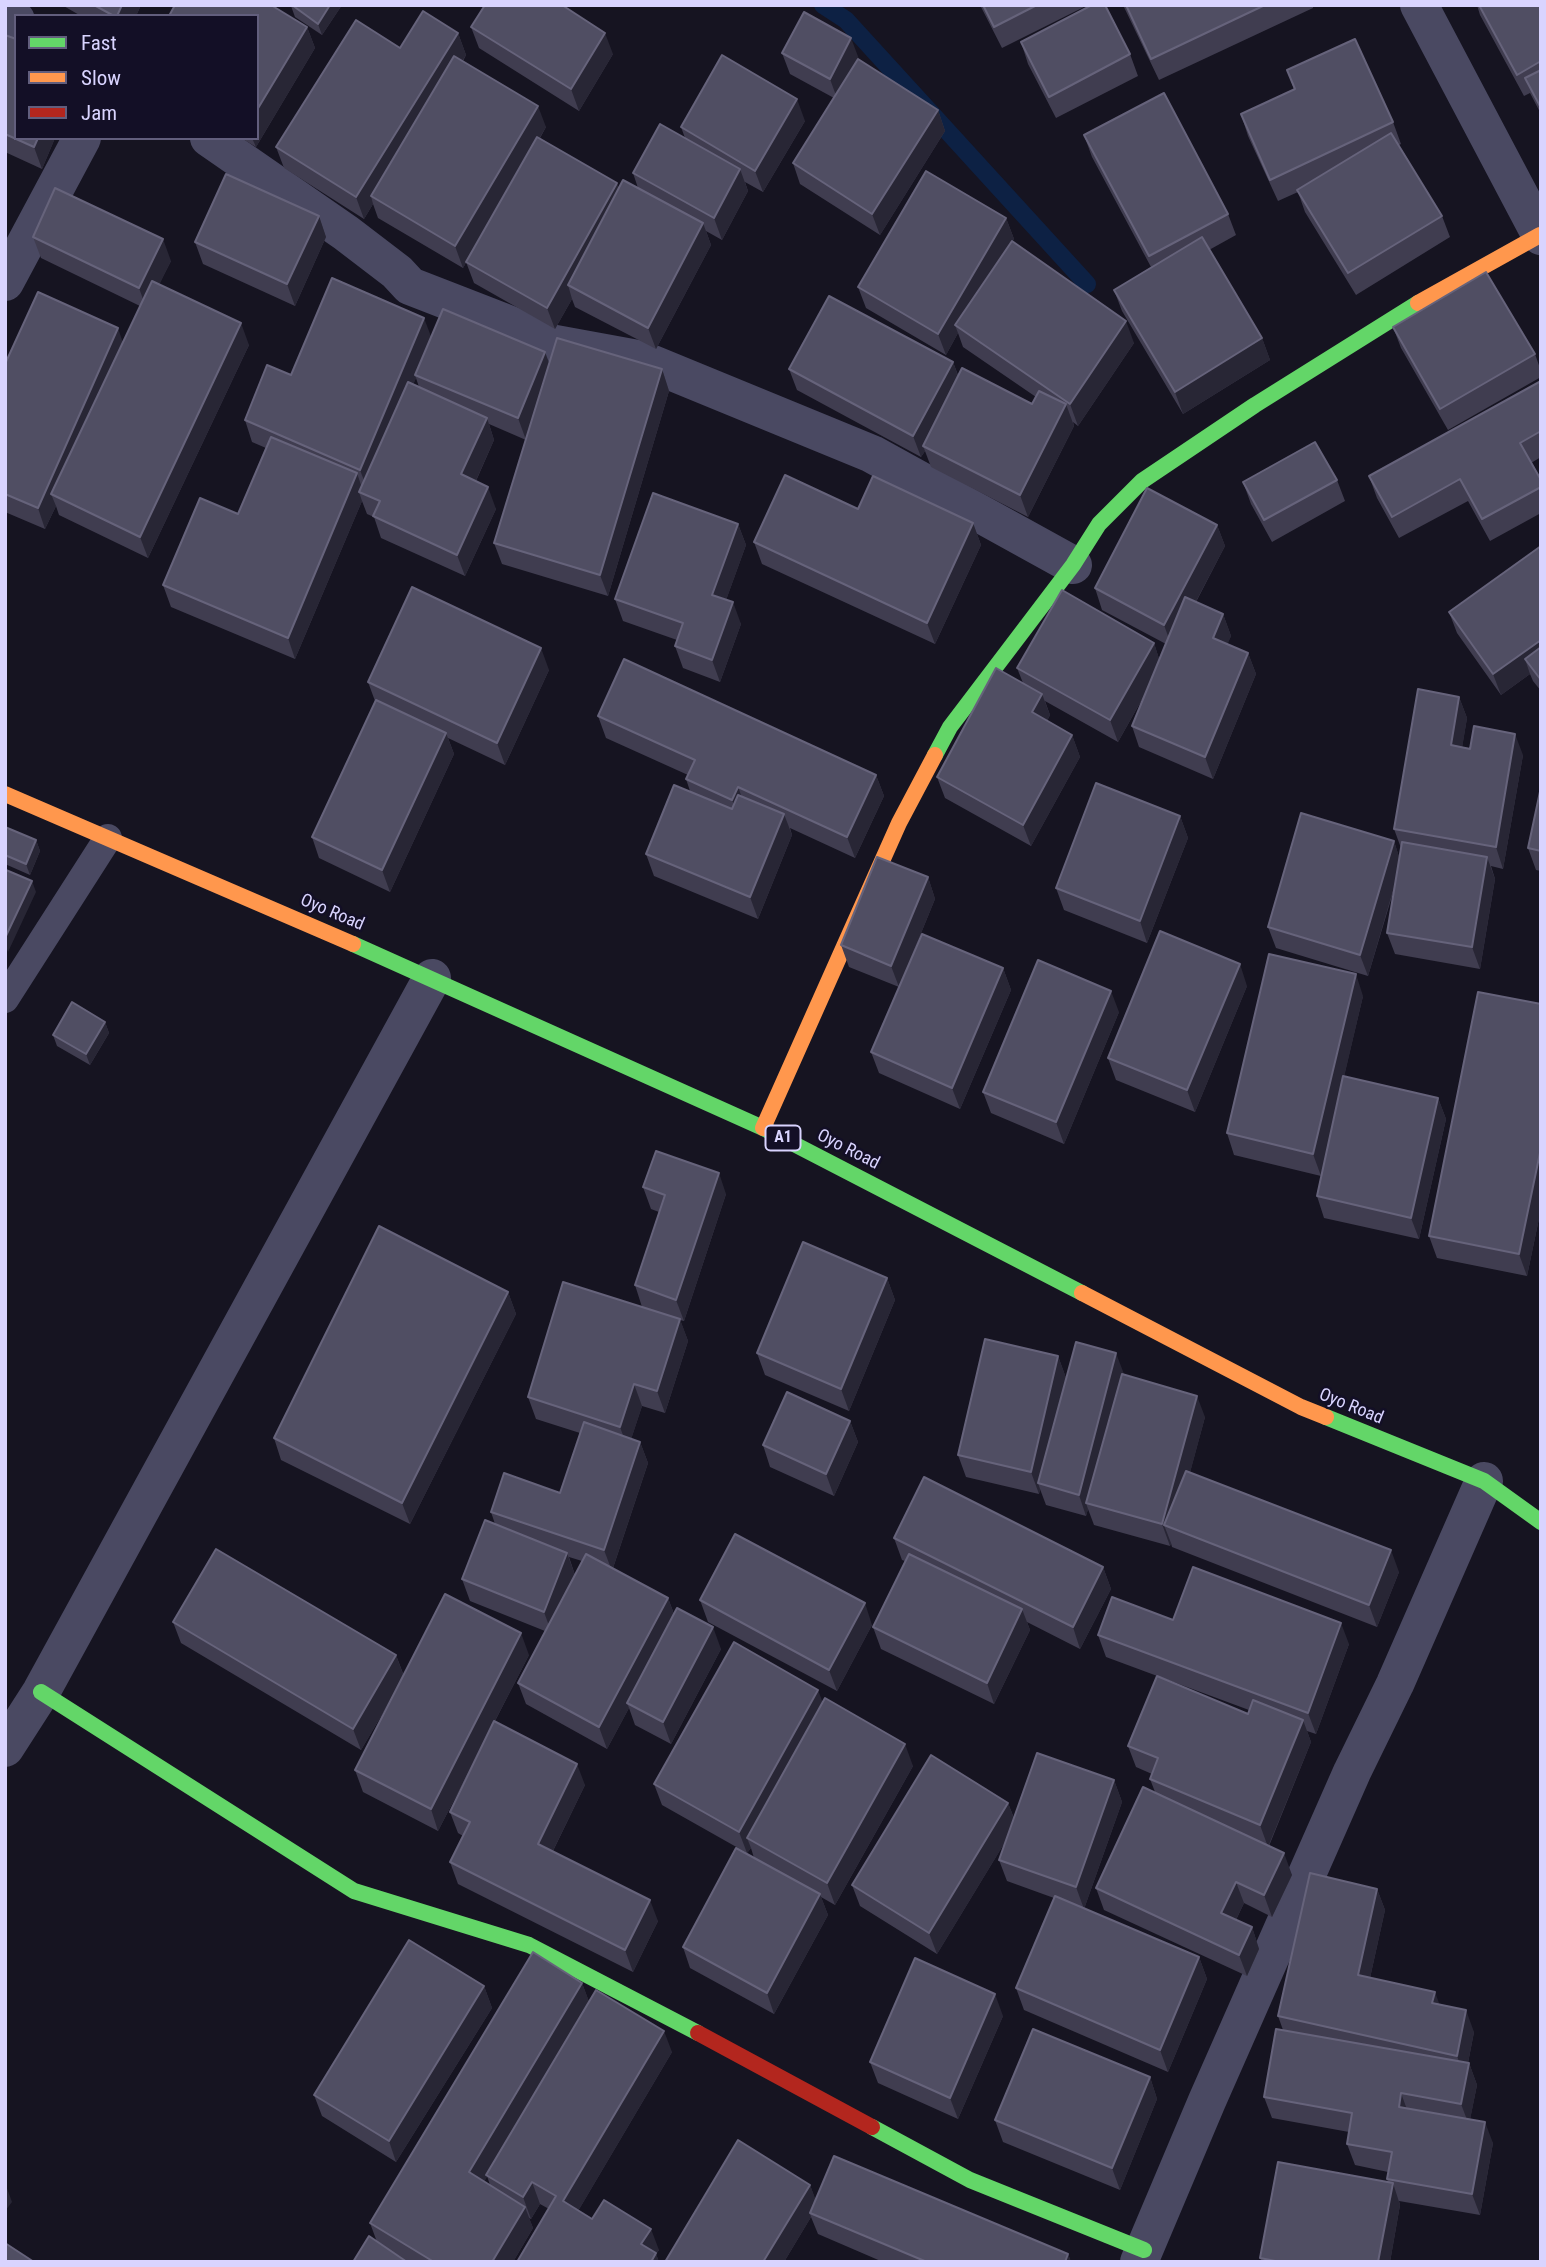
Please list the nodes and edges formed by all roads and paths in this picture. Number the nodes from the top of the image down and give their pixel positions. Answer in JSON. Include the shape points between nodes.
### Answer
{"nodes":[{"id":1,"x":1419,"y":5,"type":"edge"},
{"id":2,"x":81,"y":140,"type":"edge"},
{"id":3,"x":212,"y":140,"type":"edge"},
{"id":4,"x":1540,"y":236,"type":"edge"},
{"id":5,"x":5,"y":282,"type":"edge"},
{"id":6,"x":1073,"y":565,"type":"junction"},
{"id":7,"x":5,"y":794,"type":"edge"},
{"id":8,"x":108,"y":838,"type":"junction"},
{"id":9,"x":432,"y":978,"type":"junction"},
{"id":10,"x":5,"y":999,"type":"edge"},
{"id":11,"x":763,"y":1128,"type":"junction"},
{"id":12,"x":1484,"y":1480,"type":"junction"},
{"id":13,"x":1541,"y":1522,"type":"edge"},
{"id":14,"x":41,"y":1692,"type":"junction"},
{"id":15,"x":5,"y":1748,"type":"edge"},
{"id":16,"x":1142,"y":2256,"type":"edge"}],
"edges":[{"from":1,"to":4,"type":"street"},
{"from":2,"to":5,"type":"street"},
{"from":3,"to":6,"type":"street","via":[[346,233],[410,286],[550,344],[643,360],[872,454]]},
{"from":4,"to":6,"type":"main road","via":[[1397,315],[1142,481],[1099,524]]},
{"from":6,"to":11,"type":"main road","via":[[950,727],[899,823]]},
{"from":7,"to":8,"type":"main road","name":"Oyo Road","number":"A1"},
{"from":8,"to":9,"type":"main road","name":"Oyo Road","number":"A1"},
{"from":8,"to":10,"type":"lane"},
{"from":9,"to":11,"type":"main road","name":"Oyo Road","number":"A1"},
{"from":9,"to":14,"type":"street"},
{"from":11,"to":12,"type":"main road","name":"Oyo Road","number":"A1","via":[[1301,1407]]},
{"from":12,"to":13,"type":"main road","name":"Oyo Road","number":"A1"},
{"from":12,"to":16,"type":"street"},
{"from":14,"to":15,"type":"street"},
{"from":14,"to":16,"type":"main road","via":[[354,1891],[529,1945],[970,2180]]}]}
